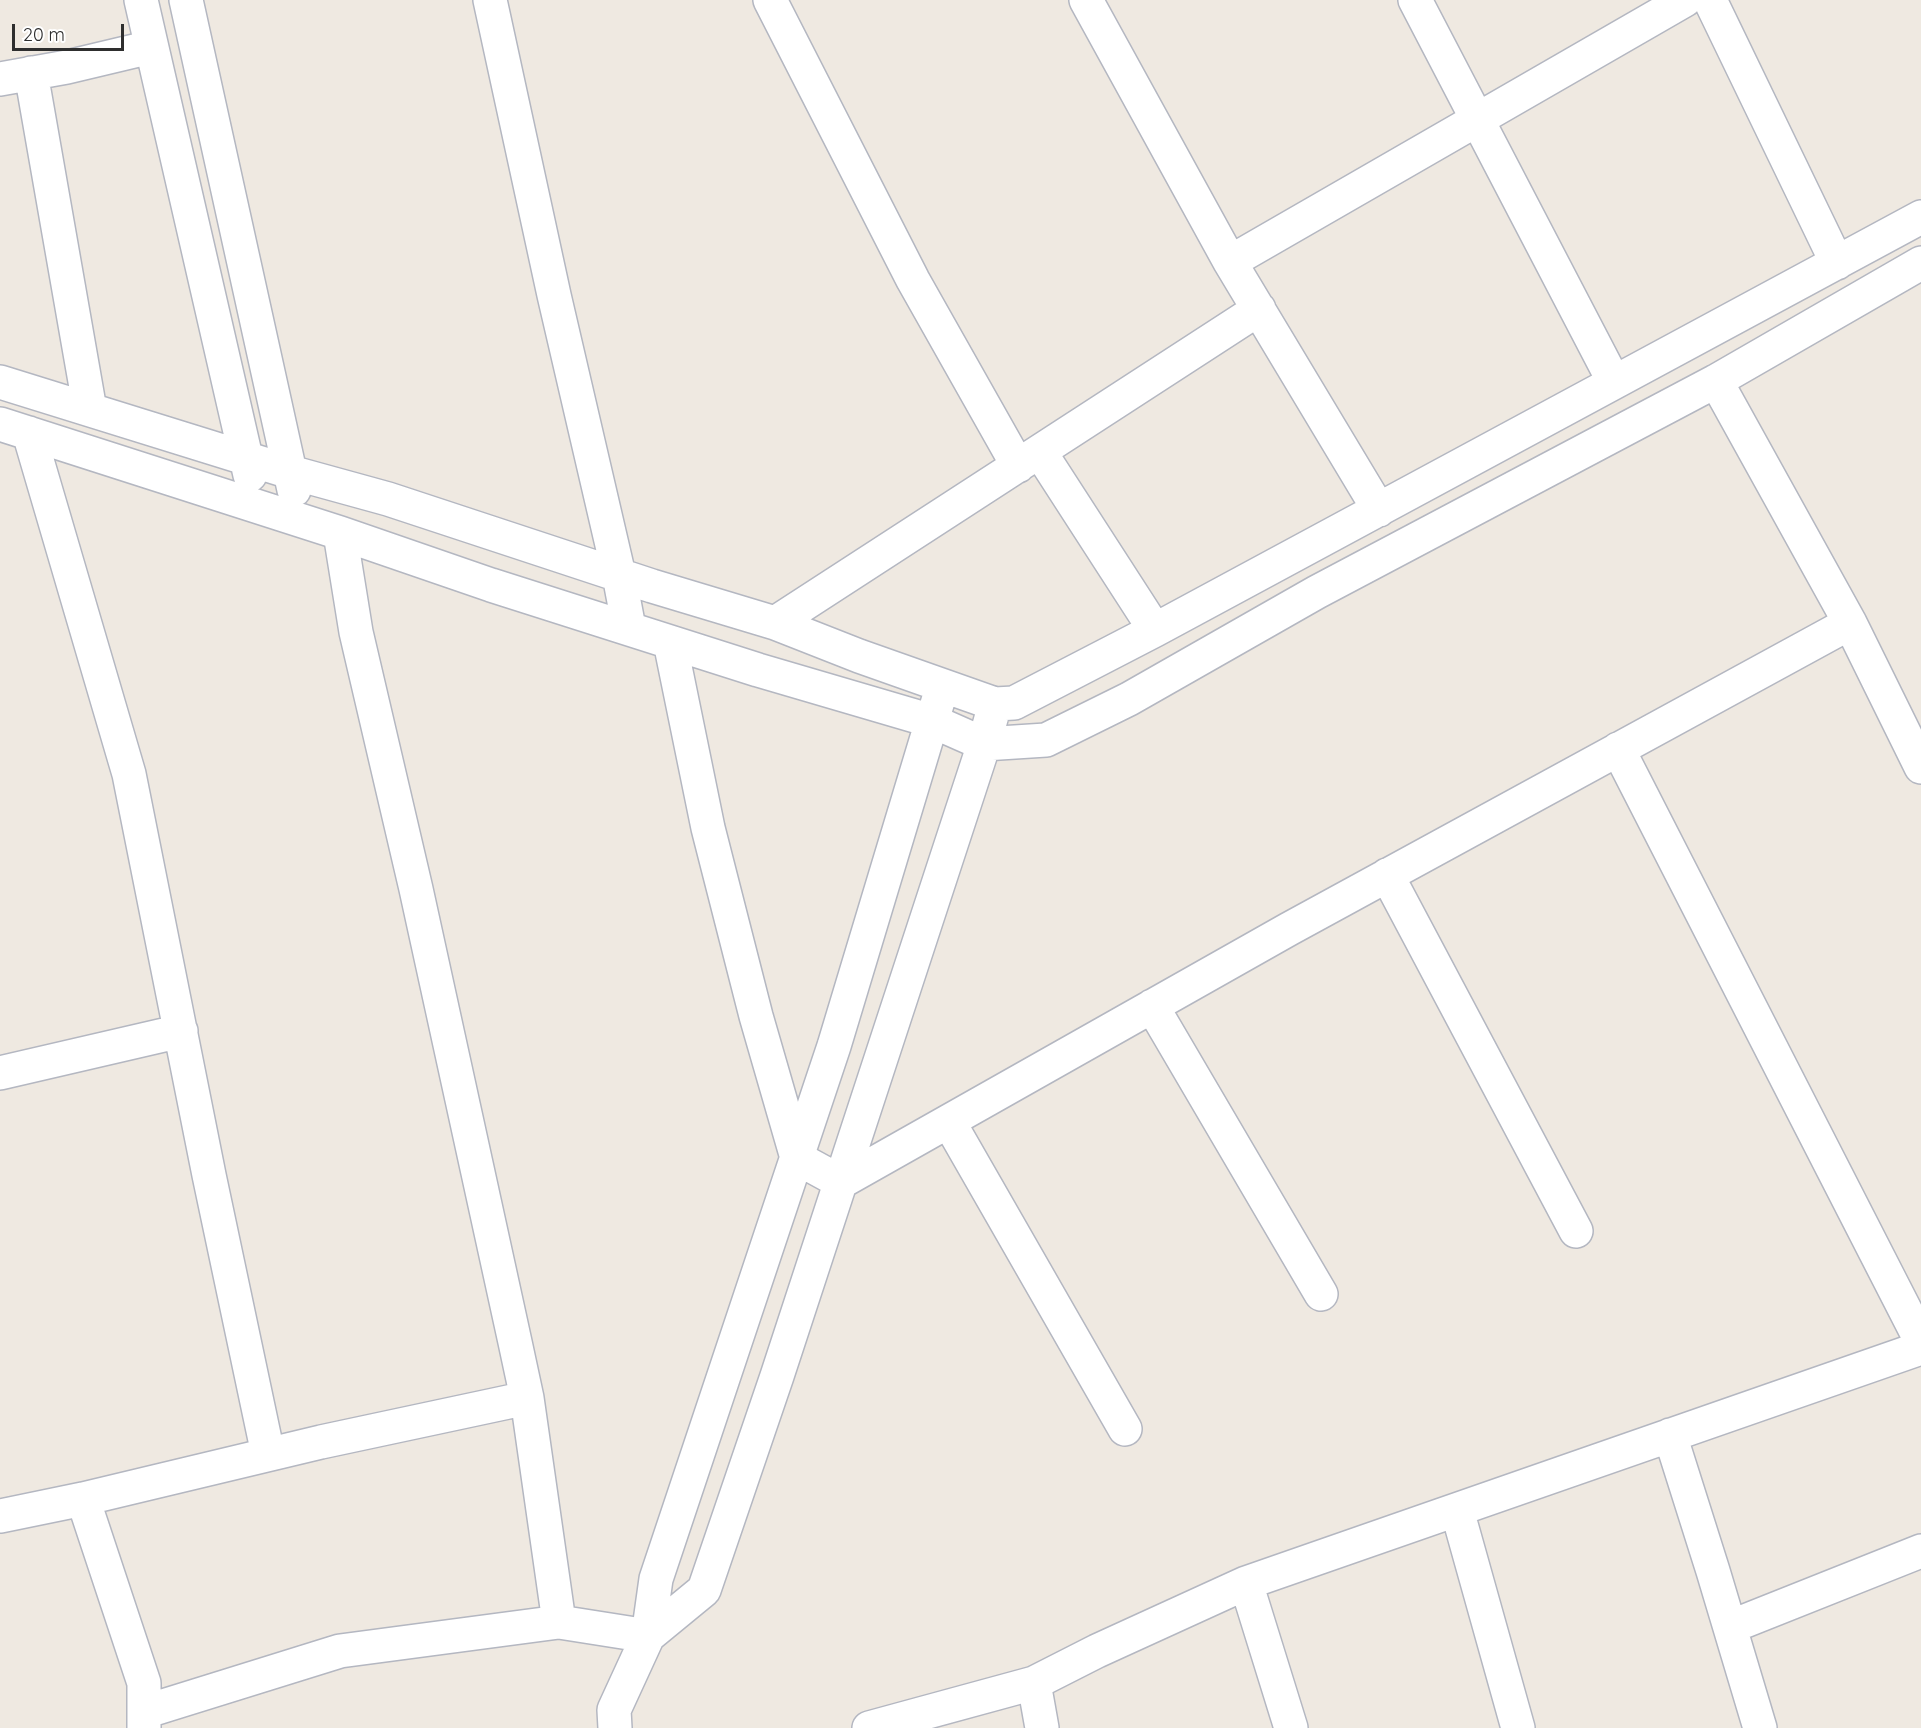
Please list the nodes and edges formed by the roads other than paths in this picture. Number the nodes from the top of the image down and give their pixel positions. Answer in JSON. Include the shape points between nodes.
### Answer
{"nodes":[{"id":1,"x":141,"y":0,"type":"edge"},
{"id":2,"x":186,"y":0,"type":"edge"},
{"id":3,"x":490,"y":0,"type":"edge"},
{"id":4,"x":770,"y":0,"type":"edge"},
{"id":5,"x":1086,"y":0,"type":"edge"},
{"id":6,"x":1415,"y":0,"type":"edge"},
{"id":7,"x":1685,"y":0,"type":"edge"},
{"id":8,"x":1710,"y":0,"type":"edge"},
{"id":9,"x":152,"y":47,"type":"junction"},
{"id":10,"x":16,"y":76,"type":"edge"},
{"id":11,"x":1477,"y":119,"type":"junction"},
{"id":12,"x":1921,"y":217,"type":"edge"},
{"id":13,"x":1230,"y":262,"type":"junction"},
{"id":14,"x":1838,"y":262,"type":"junction"},
{"id":15,"x":1921,"y":263,"type":"edge"},
{"id":16,"x":1259,"y":309,"type":"junction"},
{"id":17,"x":1716,"y":381,"type":"junction"},
{"id":18,"x":0,"y":382,"type":"edge"},
{"id":19,"x":1614,"y":382,"type":"junction"},
{"id":20,"x":90,"y":410,"type":"junction"},
{"id":21,"x":14,"y":429,"type":"edge"},
{"id":22,"x":246,"y":457,"type":"junction"},
{"id":23,"x":1029,"y":459,"type":"junction"},
{"id":24,"x":290,"y":472,"type":"junction"},
{"id":25,"x":257,"y":506,"type":"junction"},
{"id":26,"x":1379,"y":510,"type":"junction"},
{"id":27,"x":301,"y":520,"type":"junction"},
{"id":28,"x":340,"y":533,"type":"junction"},
{"id":29,"x":619,"y":575,"type":"junction"},
{"id":30,"x":775,"y":623,"type":"junction"},
{"id":31,"x":1850,"y":623,"type":"junction"},
{"id":32,"x":629,"y":628,"type":"junction"},
{"id":33,"x":1155,"y":630,"type":"junction"},
{"id":34,"x":670,"y":642,"type":"junction"},
{"id":35,"x":944,"y":686,"type":"junction"},
{"id":36,"x":995,"y":704,"type":"junction"},
{"id":37,"x":932,"y":721,"type":"junction"},
{"id":38,"x":984,"y":744,"type":"junction"},
{"id":39,"x":1618,"y":749,"type":"junction"},
{"id":40,"x":1921,"y":767,"type":"edge"},
{"id":41,"x":1387,"y":875,"type":"junction"},
{"id":42,"x":1152,"y":1006,"type":"junction"},
{"id":43,"x":181,"y":1031,"type":"junction"},
{"id":44,"x":0,"y":1073,"type":"edge"},
{"id":45,"x":949,"y":1122,"type":"junction"},
{"id":46,"x":797,"y":1158,"type":"junction"},
{"id":47,"x":841,"y":1182,"type":"junction"},
{"id":48,"x":1576,"y":1231,"type":"dead end"},
{"id":49,"x":1321,"y":1294,"type":"dead end"},
{"id":50,"x":1921,"y":1341,"type":"edge"},
{"id":51,"x":1921,"y":1348,"type":"edge"},
{"id":52,"x":526,"y":1398,"type":"junction"},
{"id":53,"x":1125,"y":1429,"type":"dead end"},
{"id":54,"x":1670,"y":1435,"type":"junction"},
{"id":55,"x":268,"y":1454,"type":"junction"},
{"id":56,"x":84,"y":1499,"type":"junction"},
{"id":57,"x":1457,"y":1510,"type":"junction"},
{"id":58,"x":0,"y":1516,"type":"edge"},
{"id":59,"x":1921,"y":1551,"type":"edge"},
{"id":60,"x":1246,"y":1583,"type":"junction"},
{"id":61,"x":559,"y":1622,"type":"junction"},
{"id":62,"x":1730,"y":1627,"type":"junction"},
{"id":63,"x":648,"y":1636,"type":"junction"},
{"id":64,"x":1034,"y":1683,"type":"junction"},
{"id":65,"x":144,"y":1720,"type":"edge"},
{"id":66,"x":615,"y":1728,"type":"edge"},
{"id":67,"x":869,"y":1728,"type":"edge"},
{"id":68,"x":1042,"y":1728,"type":"edge"},
{"id":69,"x":1290,"y":1728,"type":"edge"},
{"id":70,"x":1518,"y":1728,"type":"edge"},
{"id":71,"x":1760,"y":1728,"type":"edge"}],
"edges":[{"from":1,"to":9,"type":"street"},
{"from":2,"to":24,"type":"street"},
{"from":3,"to":29,"type":"street"},
{"from":4,"to":23,"type":"street","via":[[913,280]]},
{"from":5,"to":13,"type":"street"},
{"from":6,"to":11,"type":"street"},
{"from":7,"to":11,"type":"street"},
{"from":8,"to":14,"type":"street"},
{"from":9,"to":10,"type":"street"},
{"from":9,"to":22,"type":"street"},
{"from":10,"to":20,"type":"street"},
{"from":11,"to":13,"type":"street"},
{"from":11,"to":19,"type":"street"},
{"from":12,"to":14,"type":"street"},
{"from":13,"to":16,"type":"street"},
{"from":14,"to":19,"type":"street"},
{"from":15,"to":17,"type":"street"},
{"from":16,"to":23,"type":"street"},
{"from":16,"to":26,"type":"street"},
{"from":17,"to":31,"type":"street"},
{"from":17,"to":38,"type":"street","via":[[1327,586],[1129,699],[1046,740]]},
{"from":18,"to":20,"type":"street"},
{"from":19,"to":26,"type":"street"},
{"from":20,"to":22,"type":"street"},
{"from":21,"to":25,"type":"street"},
{"from":21,"to":43,"type":"street","via":[[129,774]]},
{"from":22,"to":24,"type":"street"},
{"from":22,"to":25,"type":"street"},
{"from":23,"to":30,"type":"street"},
{"from":23,"to":33,"type":"street"},
{"from":24,"to":27,"type":"street"},
{"from":24,"to":29,"type":"street"},
{"from":25,"to":27,"type":"street"},
{"from":26,"to":33,"type":"street"},
{"from":27,"to":28,"type":"street"},
{"from":28,"to":32,"type":"street"},
{"from":28,"to":52,"type":"street","via":[[356,632]]},
{"from":29,"to":30,"type":"street"},
{"from":29,"to":32,"type":"street"},
{"from":30,"to":35,"type":"street"},
{"from":31,"to":39,"type":"street"},
{"from":31,"to":40,"type":"street"},
{"from":32,"to":34,"type":"street"},
{"from":33,"to":36,"type":"street","via":[[1014,703]]},
{"from":34,"to":37,"type":"street"},
{"from":34,"to":46,"type":"street","via":[[708,828]]},
{"from":35,"to":36,"type":"street"},
{"from":35,"to":37,"type":"street"},
{"from":36,"to":38,"type":"street"},
{"from":37,"to":38,"type":"street"},
{"from":37,"to":46,"type":"street"},
{"from":38,"to":47,"type":"street"},
{"from":39,"to":41,"type":"street"},
{"from":39,"to":50,"type":"street"},
{"from":41,"to":42,"type":"street"},
{"from":41,"to":48,"type":"street"},
{"from":42,"to":45,"type":"street"},
{"from":42,"to":49,"type":"street"},
{"from":43,"to":44,"type":"street"},
{"from":43,"to":55,"type":"street"},
{"from":45,"to":47,"type":"street"},
{"from":45,"to":53,"type":"street"},
{"from":46,"to":47,"type":"street"},
{"from":46,"to":63,"type":"street","via":[[656,1579]]},
{"from":47,"to":63,"type":"street","via":[[704,1590]]},
{"from":51,"to":54,"type":"street"},
{"from":52,"to":55,"type":"street"},
{"from":52,"to":61,"type":"street"},
{"from":54,"to":57,"type":"street"},
{"from":54,"to":62,"type":"street"},
{"from":55,"to":56,"type":"street"},
{"from":56,"to":58,"type":"street"},
{"from":56,"to":65,"type":"street","via":[[144,1683]]},
{"from":57,"to":60,"type":"street"},
{"from":57,"to":70,"type":"street"},
{"from":59,"to":62,"type":"street"},
{"from":60,"to":64,"type":"street"},
{"from":60,"to":69,"type":"street"},
{"from":61,"to":63,"type":"street"},
{"from":61,"to":65,"type":"street","via":[[340,1651]]},
{"from":62,"to":71,"type":"street"},
{"from":63,"to":66,"type":"street","via":[[614,1710]]},
{"from":64,"to":67,"type":"street"},
{"from":64,"to":68,"type":"street"}]}
